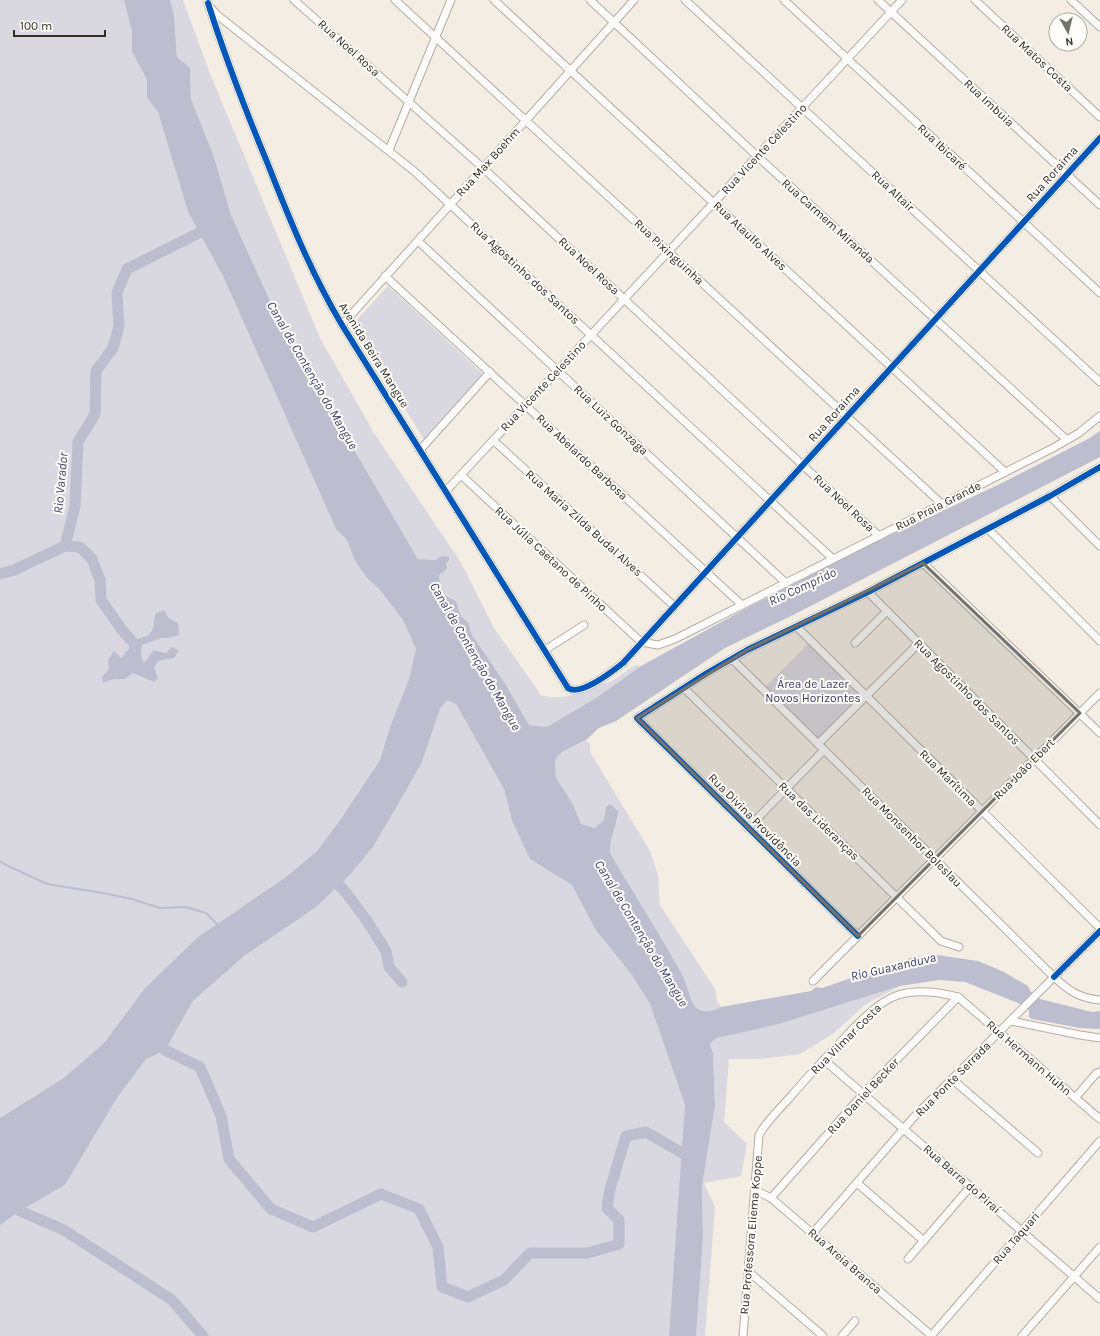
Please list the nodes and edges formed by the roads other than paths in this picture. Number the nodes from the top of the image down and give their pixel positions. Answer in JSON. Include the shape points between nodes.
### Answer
{"nodes":[{"id":1,"x":294,"y":0,"type":"edge"},
{"id":2,"x":395,"y":0,"type":"edge"},
{"id":3,"x":451,"y":0,"type":"edge"},
{"id":4,"x":494,"y":0,"type":"edge"},
{"id":5,"x":590,"y":0,"type":"edge"},
{"id":6,"x":634,"y":0,"type":"edge"},
{"id":7,"x":686,"y":0,"type":"edge"},
{"id":8,"x":784,"y":0,"type":"edge"},
{"id":9,"x":878,"y":0,"type":"edge"},
{"id":10,"x":902,"y":0,"type":"edge"},
{"id":11,"x":975,"y":0,"type":"edge"},
{"id":12,"x":1071,"y":0,"type":"edge"},
{"id":13,"x":207,"y":1,"type":"edge"},
{"id":14,"x":891,"y":12,"type":"junction"},
{"id":15,"x":614,"y":22,"type":"junction"},
{"id":16,"x":1100,"y":27,"type":"edge"},
{"id":17,"x":436,"y":37,"type":"junction"},
{"id":18,"x":848,"y":59,"type":"junction"},
{"id":19,"x":570,"y":71,"type":"junction"},
{"id":20,"x":409,"y":102,"type":"junction"},
{"id":21,"x":802,"y":108,"type":"junction"},
{"id":22,"x":1100,"y":117,"type":"edge"},
{"id":23,"x":526,"y":120,"type":"junction"},
{"id":24,"x":1100,"y":138,"type":"edge"},
{"id":25,"x":389,"y":150,"type":"junction"},
{"id":26,"x":757,"y":156,"type":"junction"},
{"id":27,"x":483,"y":168,"type":"junction"},
{"id":28,"x":1067,"y":174,"type":"junction"},
{"id":29,"x":714,"y":203,"type":"junction"},
{"id":30,"x":450,"y":204,"type":"junction"},
{"id":31,"x":1100,"y":205,"type":"edge"},
{"id":32,"x":1023,"y":222,"type":"junction"},
{"id":33,"x":418,"y":241,"type":"junction"},
{"id":34,"x":668,"y":252,"type":"junction"},
{"id":35,"x":979,"y":271,"type":"junction"},
{"id":36,"x":385,"y":276,"type":"junction"},
{"id":37,"x":1100,"y":293,"type":"edge"},
{"id":38,"x":624,"y":299,"type":"junction"},
{"id":39,"x":935,"y":319,"type":"junction"},
{"id":40,"x":342,"y":325,"type":"junction"},
{"id":41,"x":591,"y":335,"type":"junction"},
{"id":42,"x":892,"y":367,"type":"junction"},
{"id":43,"x":558,"y":371,"type":"junction"},
{"id":44,"x":490,"y":372,"type":"junction"},
{"id":45,"x":1100,"y":382,"type":"edge"},
{"id":46,"x":526,"y":405,"type":"junction"},
{"id":47,"x":847,"y":416,"type":"junction"},
{"id":48,"x":1100,"y":416,"type":"edge"},
{"id":49,"x":493,"y":440,"type":"junction"},
{"id":50,"x":1067,"y":440,"type":"junction"},
{"id":51,"x":420,"y":450,"type":"junction"},
{"id":52,"x":803,"y":465,"type":"junction"},
{"id":53,"x":1100,"y":467,"type":"edge"},
{"id":54,"x":1005,"y":472,"type":"junction"},
{"id":55,"x":461,"y":475,"type":"junction"},
{"id":56,"x":446,"y":491,"type":"junction"},
{"id":57,"x":1050,"y":496,"type":"junction"},
{"id":58,"x":770,"y":500,"type":"junction"},
{"id":59,"x":942,"y":504,"type":"junction"},
{"id":60,"x":988,"y":529,"type":"junction"},
{"id":61,"x":879,"y":536,"type":"junction"},
{"id":62,"x":737,"y":537,"type":"junction"},
{"id":63,"x":1100,"y":546,"type":"edge"},
{"id":64,"x":833,"y":559,"type":"junction"},
{"id":65,"x":923,"y":563,"type":"junction"},
{"id":66,"x":706,"y":571,"type":"junction"},
{"id":67,"x":786,"y":583,"type":"junction"},
{"id":68,"x":868,"y":592,"type":"junction"},
{"id":69,"x":742,"y":605,"type":"junction"},
{"id":70,"x":674,"y":606,"type":"junction"},
{"id":71,"x":886,"y":611,"type":"junction"},
{"id":72,"x":584,"y":625,"type":"dead end"},
{"id":73,"x":797,"y":627,"type":"junction"},
{"id":74,"x":1100,"y":641,"type":"edge"},
{"id":75,"x":641,"y":642,"type":"junction"},
{"id":76,"x":855,"y":643,"type":"dead end"},
{"id":77,"x":919,"y":643,"type":"junction"},
{"id":78,"x":545,"y":650,"type":"junction"},
{"id":79,"x":732,"y":659,"type":"junction"},
{"id":80,"x":684,"y":688,"type":"junction"},
{"id":81,"x":574,"y":691,"type":"joint"},
{"id":82,"x":1100,"y":693,"type":"edge"},
{"id":83,"x":866,"y":696,"type":"junction"},
{"id":84,"x":1080,"y":713,"type":"junction"},
{"id":85,"x":1100,"y":733,"type":"edge"},
{"id":86,"x":818,"y":744,"type":"junction"},
{"id":87,"x":824,"y":750,"type":"junction"},
{"id":88,"x":1034,"y":759,"type":"junction"},
{"id":89,"x":786,"y":789,"type":"junction"},
{"id":90,"x":982,"y":811,"type":"junction"},
{"id":91,"x":1100,"y":825,"type":"edge"},
{"id":92,"x":748,"y":828,"type":"junction"},
{"id":93,"x":935,"y":859,"type":"junction"},
{"id":94,"x":897,"y":897,"type":"junction"},
{"id":95,"x":1100,"y":928,"type":"edge"},
{"id":96,"x":1100,"y":931,"type":"edge"},
{"id":97,"x":858,"y":936,"type":"junction"},
{"id":98,"x":959,"y":947,"type":"dead end"},
{"id":99,"x":1054,"y":977,"type":"junction"},
{"id":100,"x":813,"y":981,"type":"dead end"},
{"id":101,"x":958,"y":996,"type":"junction"},
{"id":102,"x":1100,"y":1000,"type":"edge"},
{"id":103,"x":1011,"y":1021,"type":"junction"},
{"id":104,"x":999,"y":1032,"type":"junction"},
{"id":105,"x":1100,"y":1038,"type":"edge"},
{"id":106,"x":824,"y":1060,"type":"junction"},
{"id":107,"x":1100,"y":1072,"type":"edge"},
{"id":108,"x":952,"y":1079,"type":"junction"},
{"id":109,"x":863,"y":1094,"type":"junction"},
{"id":110,"x":1075,"y":1098,"type":"junction"},
{"id":111,"x":1100,"y":1119,"type":"edge"},
{"id":112,"x":904,"y":1129,"type":"junction"},
{"id":113,"x":759,"y":1135,"type":"joint"},
{"id":114,"x":1100,"y":1141,"type":"edge"},
{"id":115,"x":1038,"y":1153,"type":"dead end"},
{"id":116,"x":857,"y":1183,"type":"junction"},
{"id":117,"x":970,"y":1186,"type":"junction"},
{"id":118,"x":755,"y":1190,"type":"junction"},
{"id":119,"x":771,"y":1198,"type":"junction"},
{"id":120,"x":1022,"y":1231,"type":"junction"},
{"id":121,"x":813,"y":1233,"type":"junction"},
{"id":122,"x":924,"y":1241,"type":"junction"},
{"id":123,"x":1100,"y":1247,"type":"edge"},
{"id":124,"x":908,"y":1259,"type":"dead end"},
{"id":125,"x":748,"y":1271,"type":"junction"},
{"id":126,"x":1074,"y":1276,"type":"junction"},
{"id":127,"x":1100,"y":1299,"type":"edge"},
{"id":128,"x":855,"y":1321,"type":"dead end"},
{"id":129,"x":743,"y":1336,"type":"edge"},
{"id":130,"x":823,"y":1336,"type":"edge"},
{"id":131,"x":842,"y":1336,"type":"edge"},
{"id":132,"x":931,"y":1336,"type":"edge"},
{"id":133,"x":1022,"y":1336,"type":"edge"}],
"edges":[{"from":1,"to":20,"type":"street","name":"Rua Noel Rosa"},
{"from":2,"to":17,"type":"street","name":"Rua Pixinguinha"},
{"from":3,"to":17,"type":"street"},
{"from":4,"to":19,"type":"street","name":"Rua Ataulfo Alves"},
{"from":5,"to":15,"type":"street","name":"Rua Carmem Miranda"},
{"from":6,"to":15,"type":"street","name":"Rua Max Boehm"},
{"from":7,"to":21,"type":"street","name":"Rua Altair"},
{"from":8,"to":18,"type":"street","name":"Rua Ibicaré"},
{"from":9,"to":14,"type":"street","name":"Rua Imbuia"},
{"from":10,"to":14,"type":"street","name":"Rua Vicente Celestino"},
{"from":11,"to":22,"type":"street","name":"Rua Matos Costa"},
{"from":12,"to":16,"type":"street"},
{"from":13,"to":25,"type":"street","name":"Rua Agostinho dos Santos","via":[[216,14]]},
{"from":13,"to":40,"type":"street","name":"Avenida Beira Mangue","via":[[227,63],[298,239],[319,285]]},
{"from":14,"to":18,"type":"street","name":"Rua Vicente Celestino"},
{"from":14,"to":28,"type":"street","name":"Rua Imbuia"},
{"from":15,"to":19,"type":"street","name":"Rua Max Boehm"},
{"from":15,"to":26,"type":"street","name":"Rua Carmem Miranda"},
{"from":17,"to":20,"type":"street"},
{"from":17,"to":23,"type":"street","name":"Rua Pixinguinha"},
{"from":18,"to":21,"type":"street","name":"Rua Vicente Celestino"},
{"from":18,"to":32,"type":"street","name":"Rua Ibicaré"},
{"from":19,"to":23,"type":"street","name":"Rua Max Boehm"},
{"from":19,"to":29,"type":"street","name":"Rua Ataulfo Alves"},
{"from":20,"to":25,"type":"street"},
{"from":20,"to":27,"type":"street","name":"Rua Noel Rosa"},
{"from":21,"to":26,"type":"street","name":"Rua Vicente Celestino"},
{"from":21,"to":35,"type":"street","name":"Rua Altair"},
{"from":23,"to":27,"type":"street","name":"Rua Max Boehm"},
{"from":23,"to":34,"type":"street","name":"Rua Pixinguinha"},
{"from":24,"to":28,"type":"street","name":"Rua Roraima"},
{"from":25,"to":30,"type":"street","name":"Rua Agostinho dos Santos"},
{"from":26,"to":29,"type":"street","name":"Rua Vicente Celestino"},
{"from":26,"to":39,"type":"street","name":"Rua Carmem Miranda"},
{"from":27,"to":30,"type":"street","name":"Rua Max Boehm"},
{"from":27,"to":38,"type":"street","name":"Rua Noel Rosa"},
{"from":28,"to":31,"type":"street","name":"Rua Imbuia"},
{"from":28,"to":32,"type":"street","name":"Rua Roraima"},
{"from":29,"to":34,"type":"street","name":"Rua Vicente Celestino"},
{"from":29,"to":42,"type":"street","name":"Rua Ataulfo Alves"},
{"from":30,"to":33,"type":"street","name":"Rua Max Boehm"},
{"from":30,"to":41,"type":"street","name":"Rua Agostinho dos Santos"},
{"from":32,"to":35,"type":"street","name":"Rua Roraima"},
{"from":32,"to":37,"type":"street","name":"Rua Ibicaré"},
{"from":33,"to":36,"type":"street","name":"Rua Max Boehm"},
{"from":33,"to":43,"type":"street","name":"Rua Luiz Gonzaga"},
{"from":34,"to":38,"type":"street","name":"Rua Vicente Celestino"},
{"from":34,"to":47,"type":"street","name":"Rua Pixinguinha"},
{"from":35,"to":39,"type":"street","name":"Rua Roraima"},
{"from":35,"to":45,"type":"street","name":"Rua Altair"},
{"from":36,"to":40,"type":"street","name":"Rua Max Boehm"},
{"from":36,"to":44,"type":"street","name":"Rua Abelardo Barbosa"},
{"from":38,"to":41,"type":"street","name":"Rua Vicente Celestino"},
{"from":38,"to":52,"type":"street","name":"Rua Noel Rosa"},
{"from":39,"to":42,"type":"street","name":"Rua Roraima"},
{"from":39,"to":50,"type":"street","name":"Rua Carmem Miranda"},
{"from":40,"to":51,"type":"street","name":"Avenida Beira Mangue"},
{"from":41,"to":43,"type":"street","name":"Rua Vicente Celestino"},
{"from":41,"to":58,"type":"street","name":"Rua Agostinho dos Santos"},
{"from":42,"to":47,"type":"street","name":"Rua Roraima"},
{"from":42,"to":54,"type":"street","name":"Rua Ataulfo Alves"},
{"from":43,"to":46,"type":"street","name":"Rua Vicente Celestino"},
{"from":43,"to":62,"type":"street","name":"Rua Luiz Gonzaga"},
{"from":44,"to":46,"type":"street","name":"Rua Abelardo Barbosa"},
{"from":44,"to":51,"type":"street"},
{"from":46,"to":49,"type":"street","name":"Rua Vicente Celestino"},
{"from":46,"to":66,"type":"street","name":"Rua Abelardo Barbosa"},
{"from":47,"to":52,"type":"street","name":"Rua Roraima"},
{"from":47,"to":59,"type":"street","name":"Rua Pixinguinha"},
{"from":48,"to":50,"type":"street","name":"Rua Praia Grande"},
{"from":49,"to":55,"type":"street","name":"Rua Vicente Celestino"},
{"from":49,"to":70,"type":"street","name":"Rua Maria Zilda Budal Alves"},
{"from":50,"to":54,"type":"street","name":"Rua Praia Grande"},
{"from":51,"to":56,"type":"street","name":"Avenida Beira Mangue"},
{"from":52,"to":58,"type":"street","name":"Rua Roraima"},
{"from":52,"to":61,"type":"street","name":"Rua Noel Rosa"},
{"from":53,"to":57,"type":"street"},
{"from":54,"to":59,"type":"street","name":"Rua Praia Grande"},
{"from":55,"to":56,"type":"street","name":"Rua Vicente Celestino"},
{"from":55,"to":75,"type":"street","name":"Rua Júlia Caetano de Pinho"},
{"from":56,"to":78,"type":"street","name":"Avenida Beira Mangue"},
{"from":57,"to":60,"type":"street"},
{"from":57,"to":63,"type":"street"},
{"from":58,"to":62,"type":"street","name":"Rua Roraima"},
{"from":58,"to":64,"type":"street","name":"Rua Agostinho dos Santos"},
{"from":59,"to":61,"type":"street","name":"Rua Praia Grande"},
{"from":60,"to":65,"type":"street"},
{"from":60,"to":74,"type":"street"},
{"from":61,"to":64,"type":"street","name":"Rua Praia Grande"},
{"from":62,"to":66,"type":"street","name":"Rua Roraima"},
{"from":62,"to":67,"type":"street","name":"Rua Luiz Gonzaga"},
{"from":64,"to":67,"type":"street","name":"Rua Praia Grande"},
{"from":65,"to":68,"type":"street"},
{"from":65,"to":84,"type":"street"},
{"from":66,"to":69,"type":"street","name":"Rua Abelardo Barbosa"},
{"from":66,"to":70,"type":"street","name":"Rua Roraima"},
{"from":67,"to":69,"type":"street","name":"Rua Praia Grande"},
{"from":68,"to":71,"type":"street","name":"Rua Agostinho dos Santos"},
{"from":68,"to":73,"type":"street"},
{"from":69,"to":75,"type":"street","name":"Rua Praia Grande","via":[[666,643],[654,645]]},
{"from":70,"to":75,"type":"street","name":"Rua Roraima"},
{"from":71,"to":76,"type":"street"},
{"from":71,"to":77,"type":"street","name":"Rua Agostinho dos Santos"},
{"from":72,"to":78,"type":"street"},
{"from":73,"to":79,"type":"street"},
{"from":73,"to":83,"type":"street","name":"Rua Marítima"},
{"from":75,"to":81,"type":"street","name":"Rua Roraima","via":[[612,672],[581,690]]},
{"from":77,"to":83,"type":"street"},
{"from":77,"to":88,"type":"street","name":"Rua Agostinho dos Santos"},
{"from":78,"to":81,"type":"street","name":"Avenida Beira Mangue","via":[[568,688]]},
{"from":79,"to":80,"type":"street"},
{"from":79,"to":86,"type":"street","name":"Rua Monsenhor Boleslau"},
{"from":80,"to":89,"type":"street","name":"Rua das Lideranças"},
{"from":80,"to":92,"type":"street","name":"Rua Divina Providência","via":[[637,718]]},
{"from":82,"to":84,"type":"street","name":"Rua João Ebert"},
{"from":83,"to":86,"type":"street"},
{"from":83,"to":90,"type":"street","name":"Rua Marítima"},
{"from":84,"to":85,"type":"street"},
{"from":84,"to":88,"type":"street","name":"Rua João Ebert"},
{"from":86,"to":87,"type":"street","name":"Rua Monsenhor Boleslau"},
{"from":87,"to":89,"type":"street"},
{"from":87,"to":93,"type":"street","name":"Rua Monsenhor Boleslau"},
{"from":88,"to":90,"type":"street","name":"Rua João Ebert"},
{"from":88,"to":91,"type":"street","name":"Rua Agostinho dos Santos"},
{"from":89,"to":92,"type":"street"},
{"from":89,"to":94,"type":"street","name":"Rua das Lideranças"},
{"from":90,"to":93,"type":"street","name":"Rua João Ebert"},
{"from":90,"to":95,"type":"street","name":"Rua Marítima"},
{"from":92,"to":97,"type":"street","name":"Rua Divina Providência"},
{"from":93,"to":94,"type":"street","name":"Rua João Ebert"},
{"from":93,"to":99,"type":"street","name":"Rua Monsenhor Boleslau"},
{"from":94,"to":97,"type":"street","name":"Rua João Ebert"},
{"from":94,"to":98,"type":"street","name":"Rua das Lideranças","via":[[941,940]]},
{"from":96,"to":99,"type":"street","name":"Rua Ponte Serrada"},
{"from":97,"to":100,"type":"street","name":"Rua João Ebert"},
{"from":99,"to":102,"type":"street","name":"Rua Monsenhor Boleslau","via":[[1071,992],[1085,998]]},
{"from":99,"to":103,"type":"street","name":"Rua Ponte Serrada"},
{"from":101,"to":104,"type":"street","name":"Rua Hermann Huhn"},
{"from":101,"to":106,"type":"street","name":"Rua Vilmar Costa","via":[[923,991],[891,998],[873,1010]]},
{"from":101,"to":109,"type":"street","name":"Rua Daniel Becker"},
{"from":103,"to":104,"type":"street","name":"Rua Ponte Serrada"},
{"from":103,"to":105,"type":"street"},
{"from":104,"to":108,"type":"street","name":"Rua Ponte Serrada"},
{"from":104,"to":110,"type":"street","name":"Rua Hermann Huhn"},
{"from":106,"to":109,"type":"street","name":"Rua Barra do Piraí"},
{"from":106,"to":113,"type":"street","name":"Rua Vilmar Costa"},
{"from":107,"to":110,"type":"street"},
{"from":108,"to":112,"type":"street","name":"Rua Ponte Serrada"},
{"from":108,"to":115,"type":"street"},
{"from":109,"to":112,"type":"street","name":"Rua Barra do Piraí"},
{"from":109,"to":119,"type":"street","name":"Rua Daniel Becker"},
{"from":110,"to":111,"type":"street","name":"Rua Hermann Huhn"},
{"from":112,"to":116,"type":"street","name":"Rua Ponte Serrada"},
{"from":112,"to":117,"type":"street","name":"Rua Barra do Piraí"},
{"from":113,"to":118,"type":"street","name":"Rua Professora Eliema Koppe"},
{"from":114,"to":120,"type":"street","name":"Rua Taquari"},
{"from":116,"to":121,"type":"street","name":"Rua Ponte Serrada"},
{"from":116,"to":122,"type":"street"},
{"from":117,"to":120,"type":"street","name":"Rua Barra do Piraí"},
{"from":117,"to":122,"type":"street"},
{"from":118,"to":119,"type":"street","name":"Rua Areia Branca"},
{"from":118,"to":125,"type":"street","name":"Rua Professora Eliema Koppe"},
{"from":119,"to":121,"type":"street","name":"Rua Areia Branca"},
{"from":120,"to":126,"type":"street","name":"Rua Barra do Piraí"},
{"from":120,"to":132,"type":"street","name":"Rua Taquari"},
{"from":121,"to":132,"type":"street","name":"Rua Areia Branca"},
{"from":122,"to":124,"type":"street"},
{"from":123,"to":126,"type":"street"},
{"from":125,"to":129,"type":"street","name":"Rua Professora Eliema Koppe"},
{"from":125,"to":130,"type":"street"},
{"from":126,"to":127,"type":"street","name":"Rua Barra do Piraí"},
{"from":126,"to":133,"type":"street"},
{"from":128,"to":131,"type":"street"}]}
